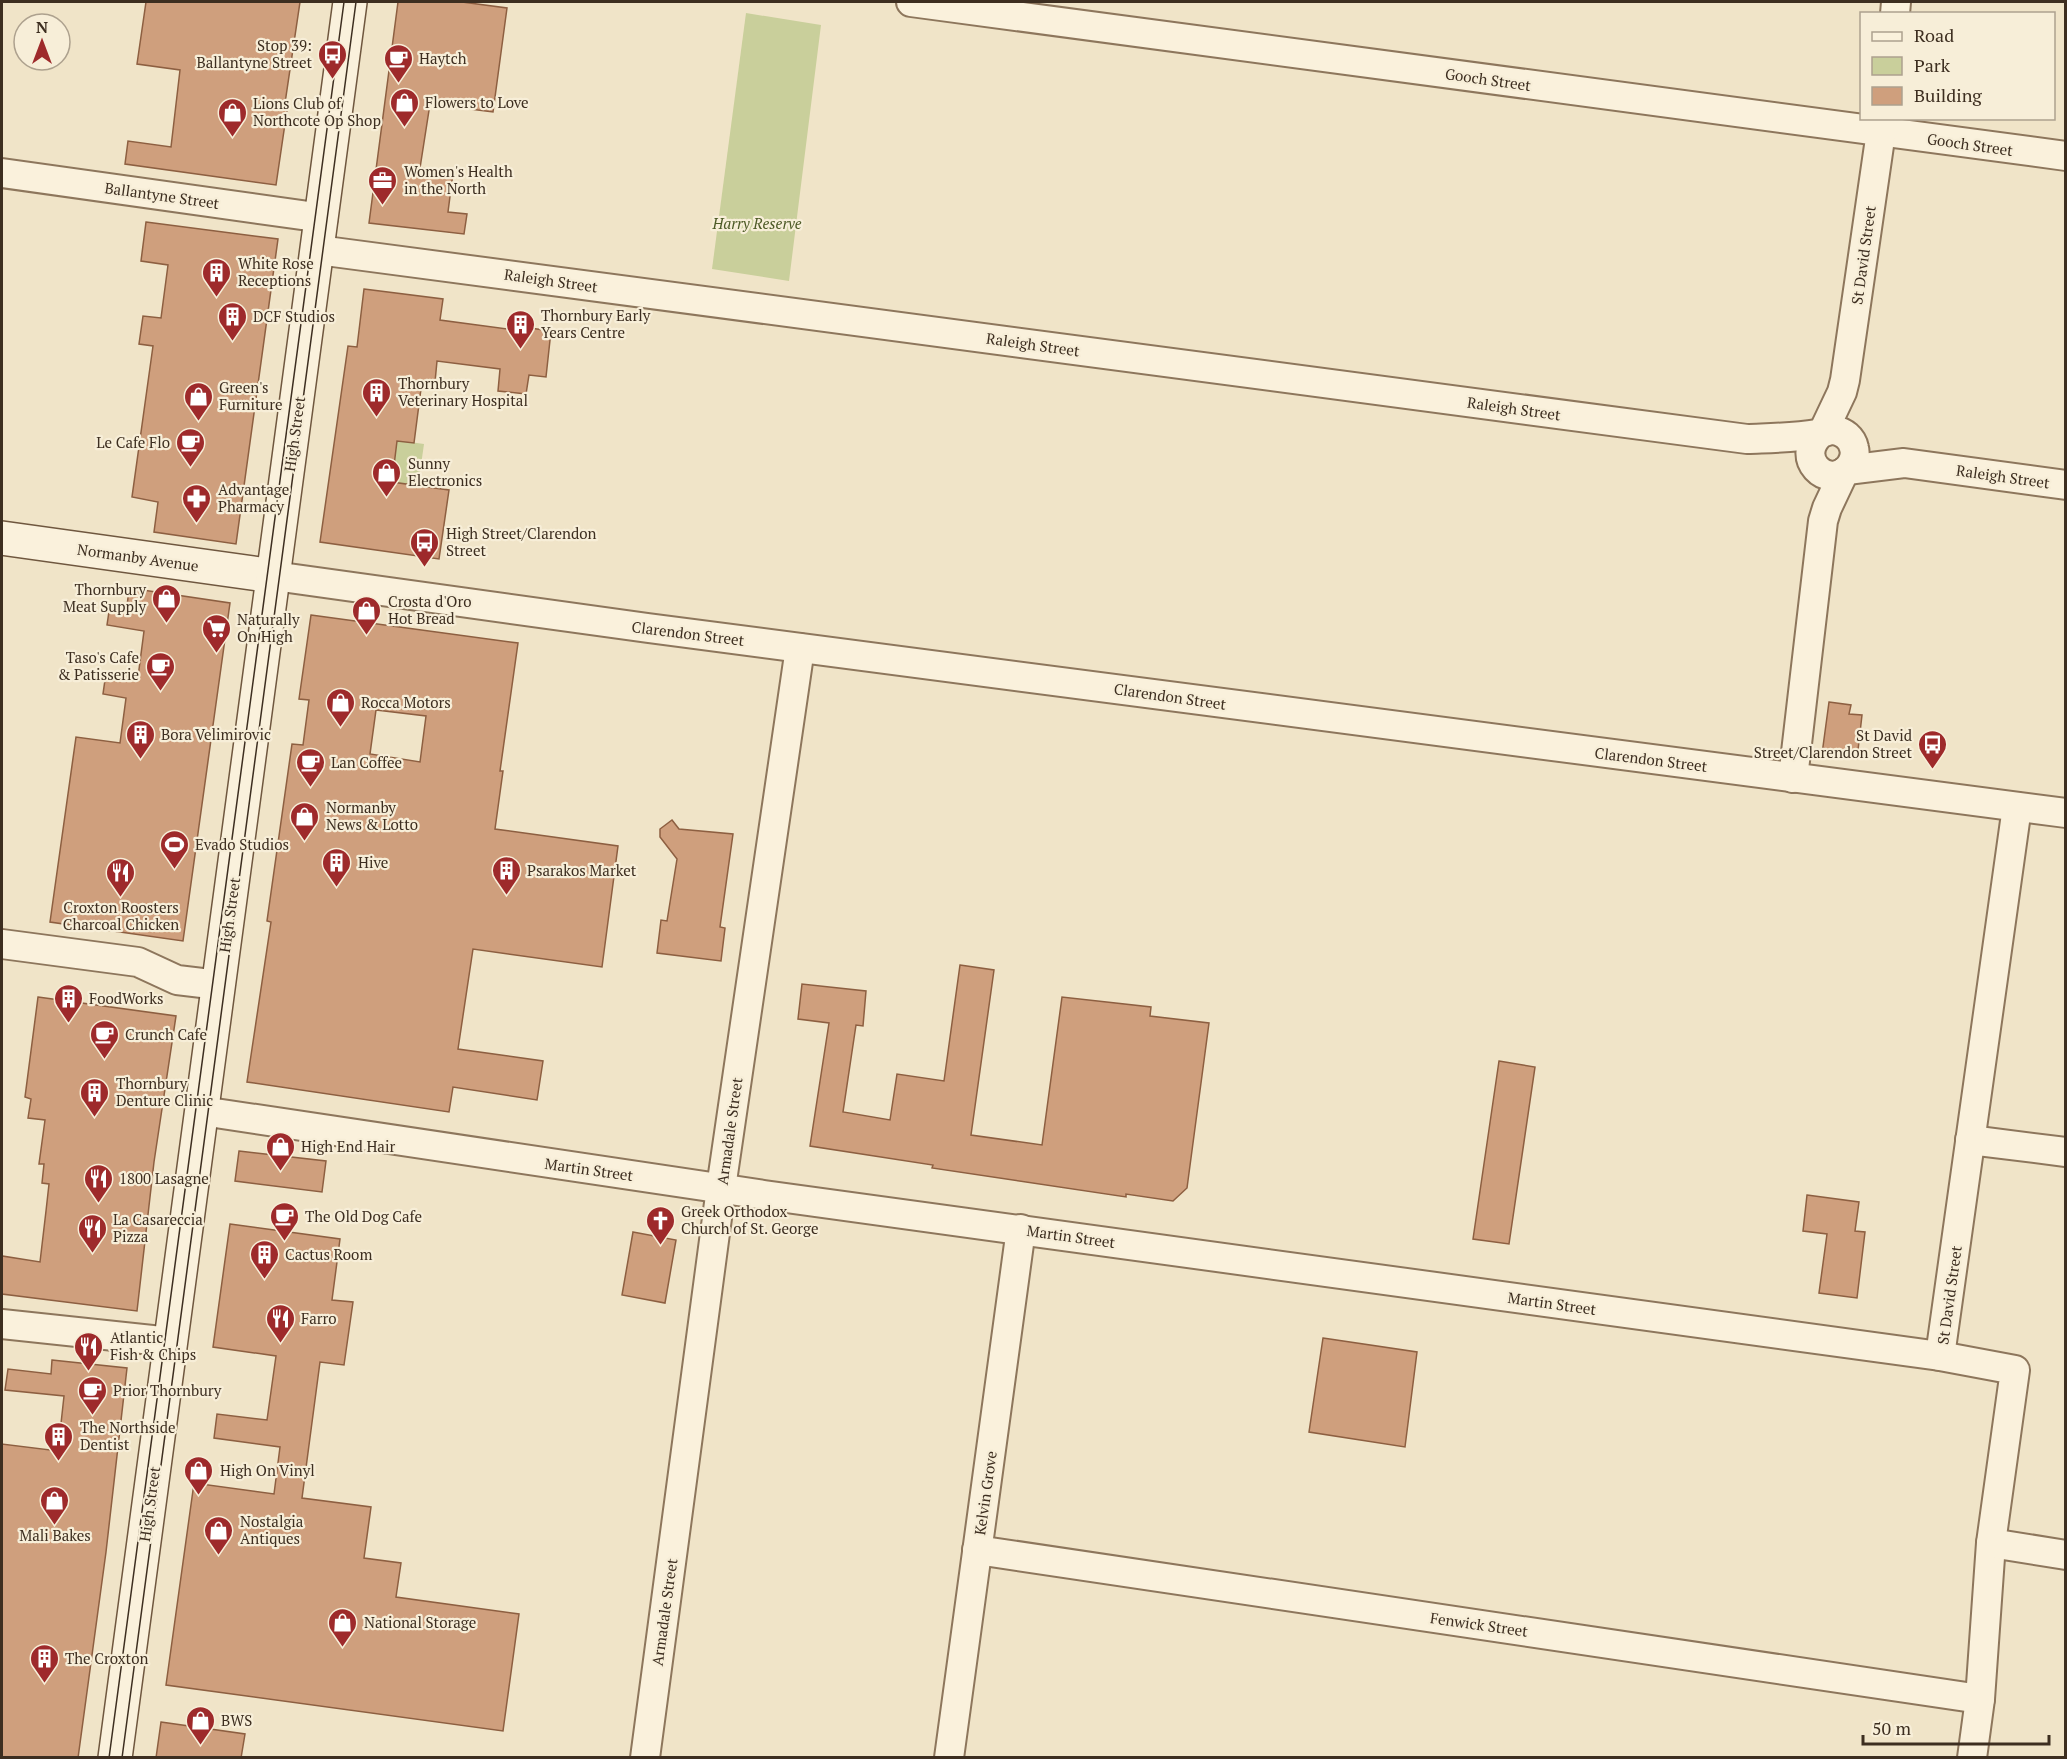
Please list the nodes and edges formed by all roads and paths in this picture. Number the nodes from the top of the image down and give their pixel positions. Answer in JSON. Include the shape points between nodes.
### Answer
{"nodes":[{"id":1,"x":350,"y":2,"type":"edge"},
{"id":2,"x":911,"y":2,"type":"edge"},
{"id":3,"x":1882,"y":125,"type":"edge"},
{"id":4,"x":2066,"y":156,"type":"edge"},
{"id":5,"x":2,"y":173,"type":"edge"},
{"id":6,"x":320,"y":234,"type":"junction"},
{"id":7,"x":1836,"y":436,"type":"junction"},
{"id":8,"x":1747,"y":439,"type":"junction"},
{"id":9,"x":1904,"y":463,"type":"junction"},
{"id":10,"x":1815,"y":467,"type":"junction"},
{"id":11,"x":1846,"y":471,"type":"junction"},
{"id":12,"x":2066,"y":485,"type":"edge"},
{"id":13,"x":1827,"y":508,"type":"junction"},
{"id":14,"x":2,"y":538,"type":"edge"},
{"id":15,"x":274,"y":576,"type":"junction"},
{"id":16,"x":800,"y":648,"type":"junction"},
{"id":17,"x":1793,"y":778,"type":"junction"},
{"id":18,"x":2017,"y":807,"type":"junction"},
{"id":19,"x":2066,"y":813,"type":"edge"},
{"id":20,"x":2,"y":944,"type":"edge"},
{"id":21,"x":219,"y":985,"type":"junction"},
{"id":22,"x":202,"y":1112,"type":"junction"},
{"id":23,"x":1970,"y":1140,"type":"junction"},
{"id":24,"x":2066,"y":1152,"type":"edge"},
{"id":25,"x":721,"y":1188,"type":"junction"},
{"id":26,"x":1021,"y":1229,"type":"junction"},
{"id":27,"x":2,"y":1324,"type":"edge"},
{"id":28,"x":171,"y":1342,"type":"junction"},
{"id":29,"x":1940,"y":1356,"type":"junction"},
{"id":30,"x":1991,"y":1543,"type":"junction"},
{"id":31,"x":977,"y":1550,"type":"junction"},
{"id":32,"x":2066,"y":1555,"type":"edge"},
{"id":33,"x":1980,"y":1699,"type":"junction"},
{"id":34,"x":115,"y":1758,"type":"edge"},
{"id":35,"x":645,"y":1758,"type":"edge"},
{"id":36,"x":949,"y":1758,"type":"edge"},
{"id":37,"x":1972,"y":1758,"type":"edge"}],
"edges":[{"from":1,"to":6,"type":"main road","name":"High Street"},
{"from":2,"to":3,"type":"street","name":"Gooch Street"},
{"from":3,"to":4,"type":"street","name":"Gooch Street"},
{"from":3,"to":7,"type":"street","name":"St David Street"},
{"from":5,"to":6,"type":"street","name":"Ballantyne Street"},
{"from":6,"to":8,"type":"street","name":"Raleigh Street"},
{"from":6,"to":15,"type":"main road","name":"High Street"},
{"from":7,"to":8,"type":"street","name":"Raleigh Street"},
{"from":7,"to":9,"type":"street","name":"Raleigh Street"},
{"from":7,"to":10,"type":"street","via":[[1814,439],[1810,452]]},
{"from":7,"to":11,"type":"street","via":[[1854,447],[1854,459]]},
{"from":8,"to":10,"type":"street","name":"Raleigh Street"},
{"from":9,"to":11,"type":"street","name":"Raleigh Street"},
{"from":9,"to":12,"type":"street","name":"Raleigh Street"},
{"from":10,"to":11,"type":"street","via":[[1833,475]]},
{"from":10,"to":13,"type":"street"},
{"from":11,"to":13,"type":"street"},
{"from":13,"to":17,"type":"street"},
{"from":14,"to":15,"type":"main road","name":"Normanby Avenue"},
{"from":15,"to":16,"type":"street","name":"Clarendon Street"},
{"from":15,"to":21,"type":"main road","name":"High Street"},
{"from":16,"to":17,"type":"street","name":"Clarendon Street"},
{"from":16,"to":25,"type":"street","name":"Armadale Street"},
{"from":17,"to":18,"type":"street","name":"Clarendon Street"},
{"from":18,"to":19,"type":"street","name":"Clarendon Street"},
{"from":18,"to":23,"type":"street","name":"St David Street"},
{"from":20,"to":21,"type":"street","via":[[138,962],[177,980]]},
{"from":21,"to":22,"type":"main road","name":"High Street"},
{"from":22,"to":25,"type":"street","name":"Martin Street"},
{"from":22,"to":28,"type":"main road","name":"High Street"},
{"from":23,"to":24,"type":"street"},
{"from":23,"to":29,"type":"street","name":"St David Street"},
{"from":25,"to":26,"type":"street","name":"Martin Street"},
{"from":25,"to":35,"type":"street","name":"Armadale Street"},
{"from":26,"to":29,"type":"street","name":"Martin Street"},
{"from":26,"to":31,"type":"street","name":"Kelvin Grove"},
{"from":27,"to":28,"type":"street"},
{"from":28,"to":34,"type":"main road","name":"High Street"},
{"from":29,"to":30,"type":"street","name":"St David Street","via":[[2015,1370]]},
{"from":30,"to":32,"type":"street"},
{"from":30,"to":33,"type":"street","name":"St David Street"},
{"from":31,"to":33,"type":"street","name":"Fenwick Street"},
{"from":31,"to":36,"type":"street","name":"Kelvin Grove"},
{"from":33,"to":37,"type":"street","name":"St David Street"}]}
